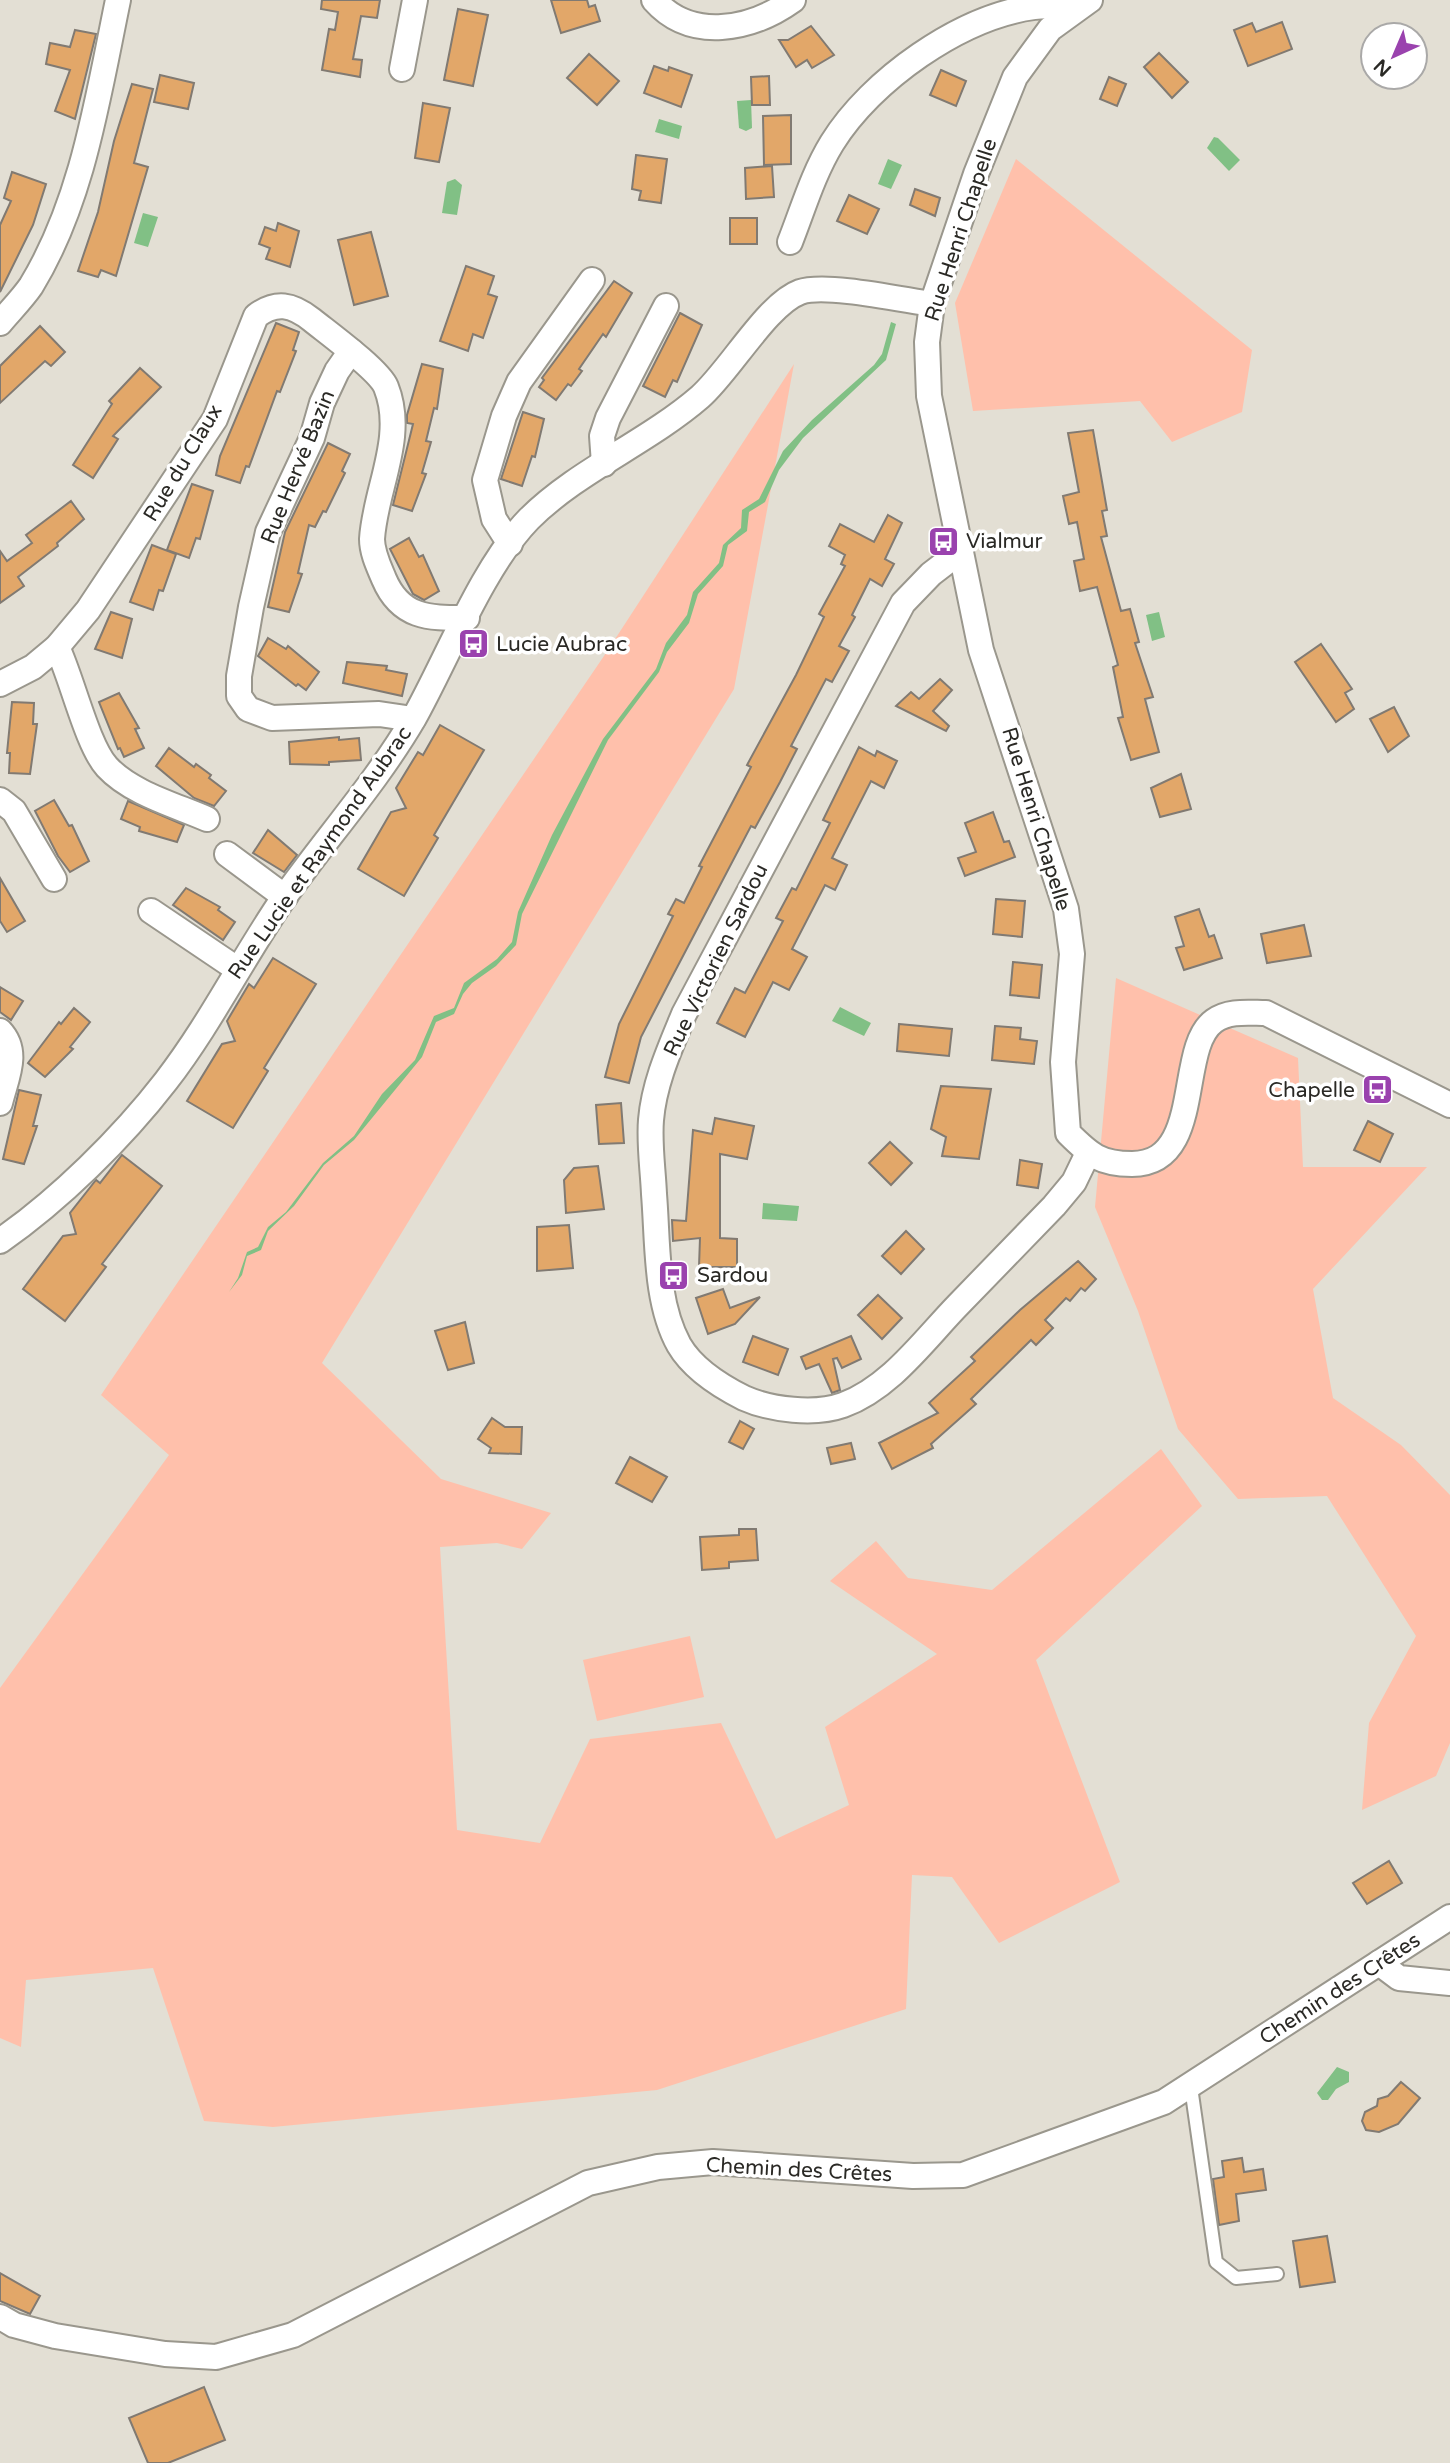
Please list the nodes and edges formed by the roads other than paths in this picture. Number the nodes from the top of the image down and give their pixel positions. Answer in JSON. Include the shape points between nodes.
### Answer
{"nodes":[{"id":1,"x":118,"y":0,"type":"edge"},
{"id":2,"x":415,"y":0,"type":"edge"},
{"id":3,"x":654,"y":0,"type":"edge"},
{"id":4,"x":793,"y":0,"type":"edge"},
{"id":5,"x":1083,"y":3,"type":"edge"},
{"id":6,"x":402,"y":69,"type":"dead end"},
{"id":7,"x":790,"y":242,"type":"dead end"},
{"id":8,"x":592,"y":280,"type":"dead end"},
{"id":9,"x":932,"y":304,"type":"junction"},
{"id":10,"x":666,"y":306,"type":"dead end"},
{"id":11,"x":0,"y":323,"type":"edge"},
{"id":12,"x":351,"y":351,"type":"junction"},
{"id":13,"x":604,"y":464,"type":"junction"},
{"id":14,"x":510,"y":544,"type":"junction"},
{"id":15,"x":961,"y":551,"type":"junction"},
{"id":16,"x":467,"y":618,"type":"junction"},
{"id":17,"x":57,"y":647,"type":"junction"},
{"id":18,"x":0,"y":684,"type":"edge"},
{"id":19,"x":413,"y":719,"type":"junction"},
{"id":20,"x":0,"y":800,"type":"edge"},
{"id":21,"x":207,"y":819,"type":"dead end"},
{"id":22,"x":227,"y":855,"type":"dead end"},
{"id":23,"x":54,"y":879,"type":"dead end"},
{"id":24,"x":285,"y":897,"type":"junction"},
{"id":25,"x":151,"y":911,"type":"dead end"},
{"id":26,"x":237,"y":969,"type":"junction"},
{"id":27,"x":0,"y":1031,"type":"edge"},
{"id":28,"x":0,"y":1103,"type":"edge"},
{"id":29,"x":1450,"y":1105,"type":"edge"},
{"id":30,"x":1088,"y":1153,"type":"junction"},
{"id":31,"x":0,"y":1241,"type":"edge"},
{"id":32,"x":1450,"y":1917,"type":"edge"},
{"id":33,"x":1380,"y":1964,"type":"junction"},
{"id":34,"x":1450,"y":1983,"type":"edge"},
{"id":35,"x":1191,"y":2087,"type":"junction"},
{"id":36,"x":1276,"y":2274,"type":"dead end"},
{"id":37,"x":0,"y":2317,"type":"edge"}],
"edges":[{"from":1,"to":11,"type":"street","via":[[76,183],[51,249],[29,288]]},
{"from":2,"to":6,"type":"street"},
{"from":3,"to":4,"type":"street","via":[[665,12],[693,26],[727,28],[758,19]]},
{"from":5,"to":7,"type":"street","via":[[1035,6],[994,16],[914,60],[881,88],[832,143]]},
{"from":5,"to":9,"type":"street","name":"Rue Henri Chapelle","via":[[1050,29],[1014,77]]},
{"from":8,"to":14,"type":"street","via":[[519,382],[504,416],[485,480],[495,519]]},
{"from":9,"to":13,"type":"street","name":"Rue Lucie et Raymond Aubrac","via":[[837,291],[801,292],[776,310],[718,382]]},
{"from":9,"to":15,"type":"street","name":"Rue Henri Chapelle","via":[[927,342],[929,396]]},
{"from":10,"to":13,"type":"street","via":[[608,418],[602,436]]},
{"from":12,"to":16,"type":"street","name":"Rue du Claux","via":[[385,385],[392,409],[390,450],[372,541],[388,588],[411,614]]},
{"from":12,"to":17,"type":"street","name":"Rue du Claux","via":[[288,305],[269,306],[256,316],[215,419],[88,610]]},
{"from":12,"to":19,"type":"street","name":"Rue Hervé Bazin","via":[[322,402],[312,438],[268,532],[251,607],[239,696],[248,709],[272,718],[379,714]]},
{"from":13,"to":14,"type":"street","name":"Rue Lucie et Raymond Aubrac","via":[[529,519]]},
{"from":14,"to":16,"type":"street","name":"Rue Lucie et Raymond Aubrac"},
{"from":15,"to":30,"type":"street","name":"Rue Henri Chapelle","via":[[981,650],[1066,909],[1072,954],[1064,1103],[1068,1133]]},
{"from":15,"to":30,"type":"street","name":"Rue Victorien Sardou","via":[[931,573],[903,603],[696,990],[668,1053],[653,1109],[652,1147],[661,1278],[679,1345],[699,1368],[753,1402],[811,1409],[860,1398],[904,1361],[1054,1206],[1074,1182]]},
{"from":16,"to":19,"type":"street","name":"Rue Lucie et Raymond Aubrac"},
{"from":17,"to":18,"type":"street","name":"Rue du Claux","via":[[33,667]]},
{"from":17,"to":21,"type":"street","via":[[71,675],[94,748],[106,766],[139,789]]},
{"from":19,"to":24,"type":"street","name":"Rue Lucie et Raymond Aubrac","via":[[373,782]]},
{"from":20,"to":23,"type":"street","via":[[14,811]]},
{"from":22,"to":24,"type":"street"},
{"from":24,"to":26,"type":"street","name":"Rue Lucie et Raymond Aubrac"},
{"from":25,"to":26,"type":"street"},
{"from":26,"to":31,"type":"street","name":"Rue Lucie et Raymond Aubrac","via":[[166,1082],[122,1132]]},
{"from":27,"to":28,"type":"street","via":[[10,1045],[12,1059]]},
{"from":29,"to":30,"type":"street","via":[[1266,1013],[1235,1013],[1213,1021],[1198,1046],[1185,1115],[1169,1147],[1144,1164],[1111,1164]]},
{"from":32,"to":33,"type":"street","name":"Chemin des Crêtes"},
{"from":33,"to":34,"type":"street","via":[[1399,1978]]},
{"from":33,"to":35,"type":"street","name":"Chemin des Crêtes"},
{"from":35,"to":36,"type":"lane","via":[[1216,2262],[1236,2278]]},
{"from":35,"to":37,"type":"street","name":"Chemin des Crêtes","via":[[1164,2102],[963,2175],[913,2176],[713,2162],[588,2183],[293,2335],[216,2357],[165,2354],[55,2336]]}]}
